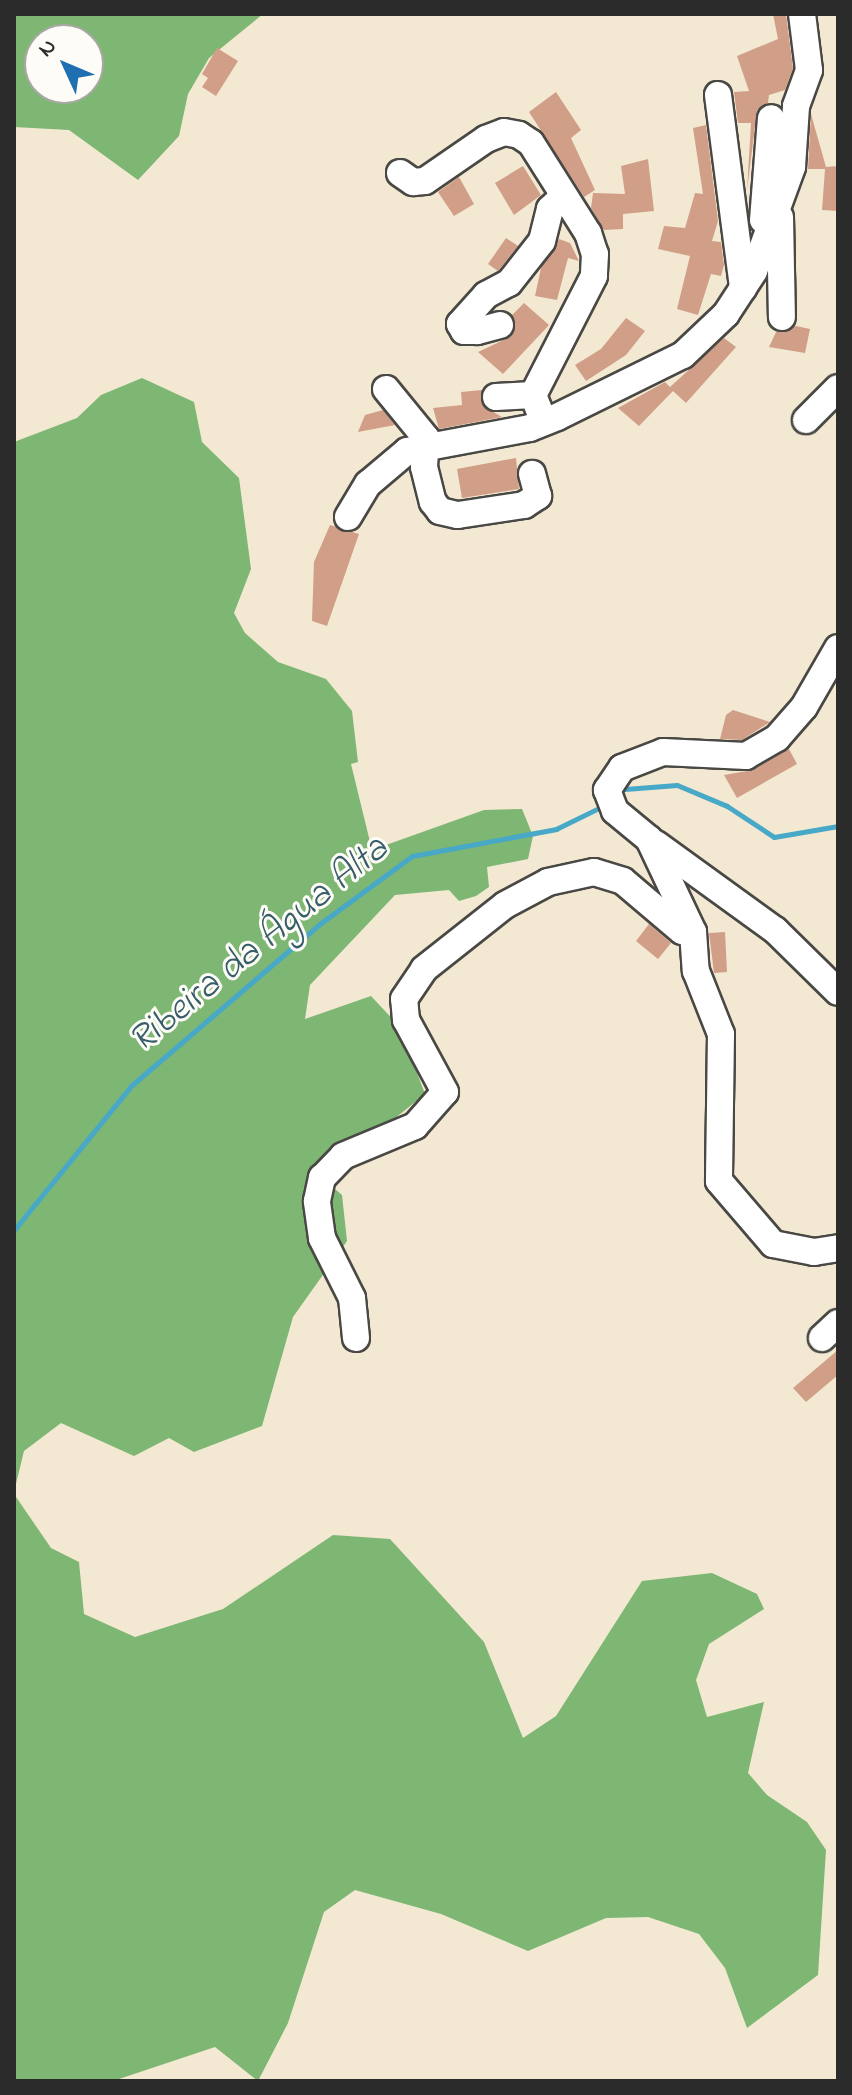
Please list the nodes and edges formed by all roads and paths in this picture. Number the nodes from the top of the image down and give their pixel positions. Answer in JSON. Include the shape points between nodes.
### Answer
{"nodes":[{"id":1,"x":802,"y":14,"type":"edge"},
{"id":2,"x":718,"y":95,"type":"dead end"},
{"id":3,"x":771,"y":118,"type":"dead end"},
{"id":4,"x":400,"y":173,"type":"dead end"},
{"id":5,"x":562,"y":198,"type":"junction"},
{"id":6,"x":771,"y":221,"type":"junction"},
{"id":7,"x":607,"y":234,"type":"dead end"},
{"id":8,"x":594,"y":276,"type":"junction"},
{"id":9,"x":743,"y":288,"type":"junction"},
{"id":10,"x":782,"y":317,"type":"dead end"},
{"id":11,"x":700,"y":320,"type":"dead end"},
{"id":12,"x":500,"y":325,"type":"dead end"},
{"id":13,"x":666,"y":362,"type":"junction"},
{"id":14,"x":838,"y":388,"type":"edge"},
{"id":15,"x":386,"y":389,"type":"dead end"},
{"id":16,"x":582,"y":389,"type":"dead end"},
{"id":17,"x":496,"y":397,"type":"dead end"},
{"id":18,"x":538,"y":410,"type":"junction"},
{"id":19,"x":806,"y":420,"type":"dead end"},
{"id":20,"x":422,"y":450,"type":"junction"},
{"id":21,"x":532,"y":474,"type":"dead end"},
{"id":22,"x":348,"y":517,"type":"dead end"},
{"id":23,"x":838,"y":648,"type":"edge"},
{"id":24,"x":649,"y":839,"type":"junction"},
{"id":25,"x":693,"y":932,"type":"junction"},
{"id":26,"x":838,"y":992,"type":"edge"},
{"id":27,"x":838,"y":1248,"type":"edge"},
{"id":28,"x":356,"y":1338,"type":"dead end"}],
"edges":[{"from":1,"to":6,"type":"street","via":[[809,70],[796,106],[792,167]]},
{"from":2,"to":9,"type":"street"},
{"from":3,"to":6,"type":"street","via":[[763,210]]},
{"from":4,"to":5,"type":"street","via":[[413,182],[425,181],[504,132],[531,143]]},
{"from":5,"to":8,"type":"street","via":[[588,233]]},
{"from":5,"to":12,"type":"street","via":[[550,209],[542,241],[509,283],[465,313],[460,324],[464,331]]},
{"from":6,"to":9,"type":"street"},
{"from":6,"to":10,"type":"street","via":[[781,218]]},
{"from":7,"to":8,"type":"street"},
{"from":8,"to":18,"type":"street"},
{"from":9,"to":13,"type":"street","via":[[704,338]]},
{"from":11,"to":13,"type":"street"},
{"from":13,"to":18,"type":"street"},
{"from":14,"to":19,"type":"street"},
{"from":15,"to":20,"type":"street","via":[[426,438]]},
{"from":16,"to":18,"type":"street"},
{"from":17,"to":18,"type":"street"},
{"from":18,"to":20,"type":"street"},
{"from":20,"to":21,"type":"street","via":[[430,494],[440,511],[458,515],[524,505],[538,496]]},
{"from":20,"to":22,"type":"street","via":[[407,451],[386,466]]},
{"from":23,"to":24,"type":"street","via":[[804,707],[777,738],[746,756],[663,752],[622,768],[607,790],[615,811]]},
{"from":24,"to":25,"type":"street"},
{"from":24,"to":26,"type":"street","via":[[775,930]]},
{"from":25,"to":27,"type":"street","via":[[696,971],[721,1034],[719,1181],[773,1244],[814,1252]]},
{"from":25,"to":28,"type":"street","via":[[682,931],[623,881],[594,872],[548,882],[505,905],[424,969],[404,999],[406,1020],[445,1092],[415,1126],[343,1156],[322,1178],[317,1201],[322,1238],[352,1298]]}]}
